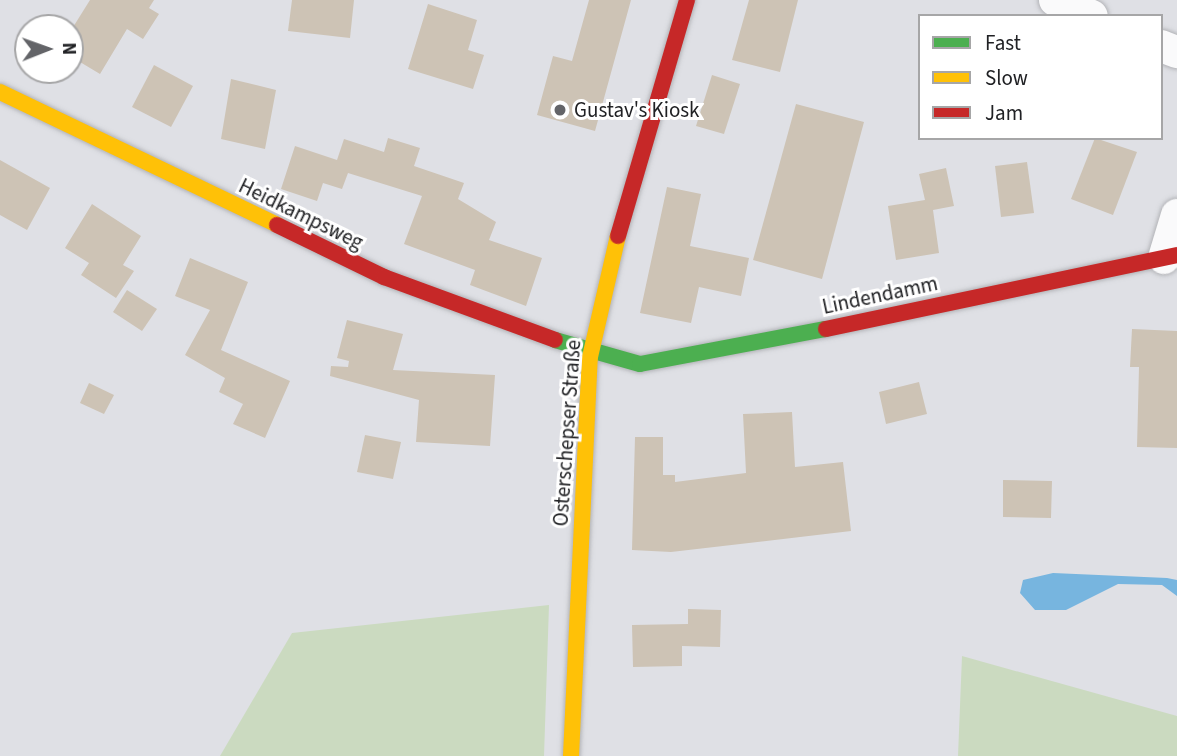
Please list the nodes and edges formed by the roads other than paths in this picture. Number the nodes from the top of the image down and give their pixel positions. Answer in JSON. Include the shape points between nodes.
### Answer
{"nodes":[{"id":1,"x":687,"y":0,"type":"edge"},
{"id":2,"x":1055,"y":0,"type":"edge"},
{"id":3,"x":1087,"y":14,"type":"edge"},
{"id":4,"x":0,"y":92,"type":"edge"},
{"id":5,"x":1177,"y":215,"type":"edge"},
{"id":6,"x":1171,"y":256,"type":"edge"},
{"id":7,"x":590,"y":357,"type":"junction"},
{"id":8,"x":571,"y":756,"type":"edge"}],
"edges":[{"from":1,"to":7,"type":"street","name":"Osterschepser Straße","via":[[605,279]]},
{"from":2,"to":3,"type":"street"},
{"from":4,"to":7,"type":"street","name":"Heidkampsweg","via":[[384,277]]},
{"from":5,"to":6,"type":"street"},
{"from":6,"to":7,"type":"street","name":"Lindendamm","via":[[653,362]]},
{"from":7,"to":8,"type":"street","name":"Osterschepser Straße"}]}
